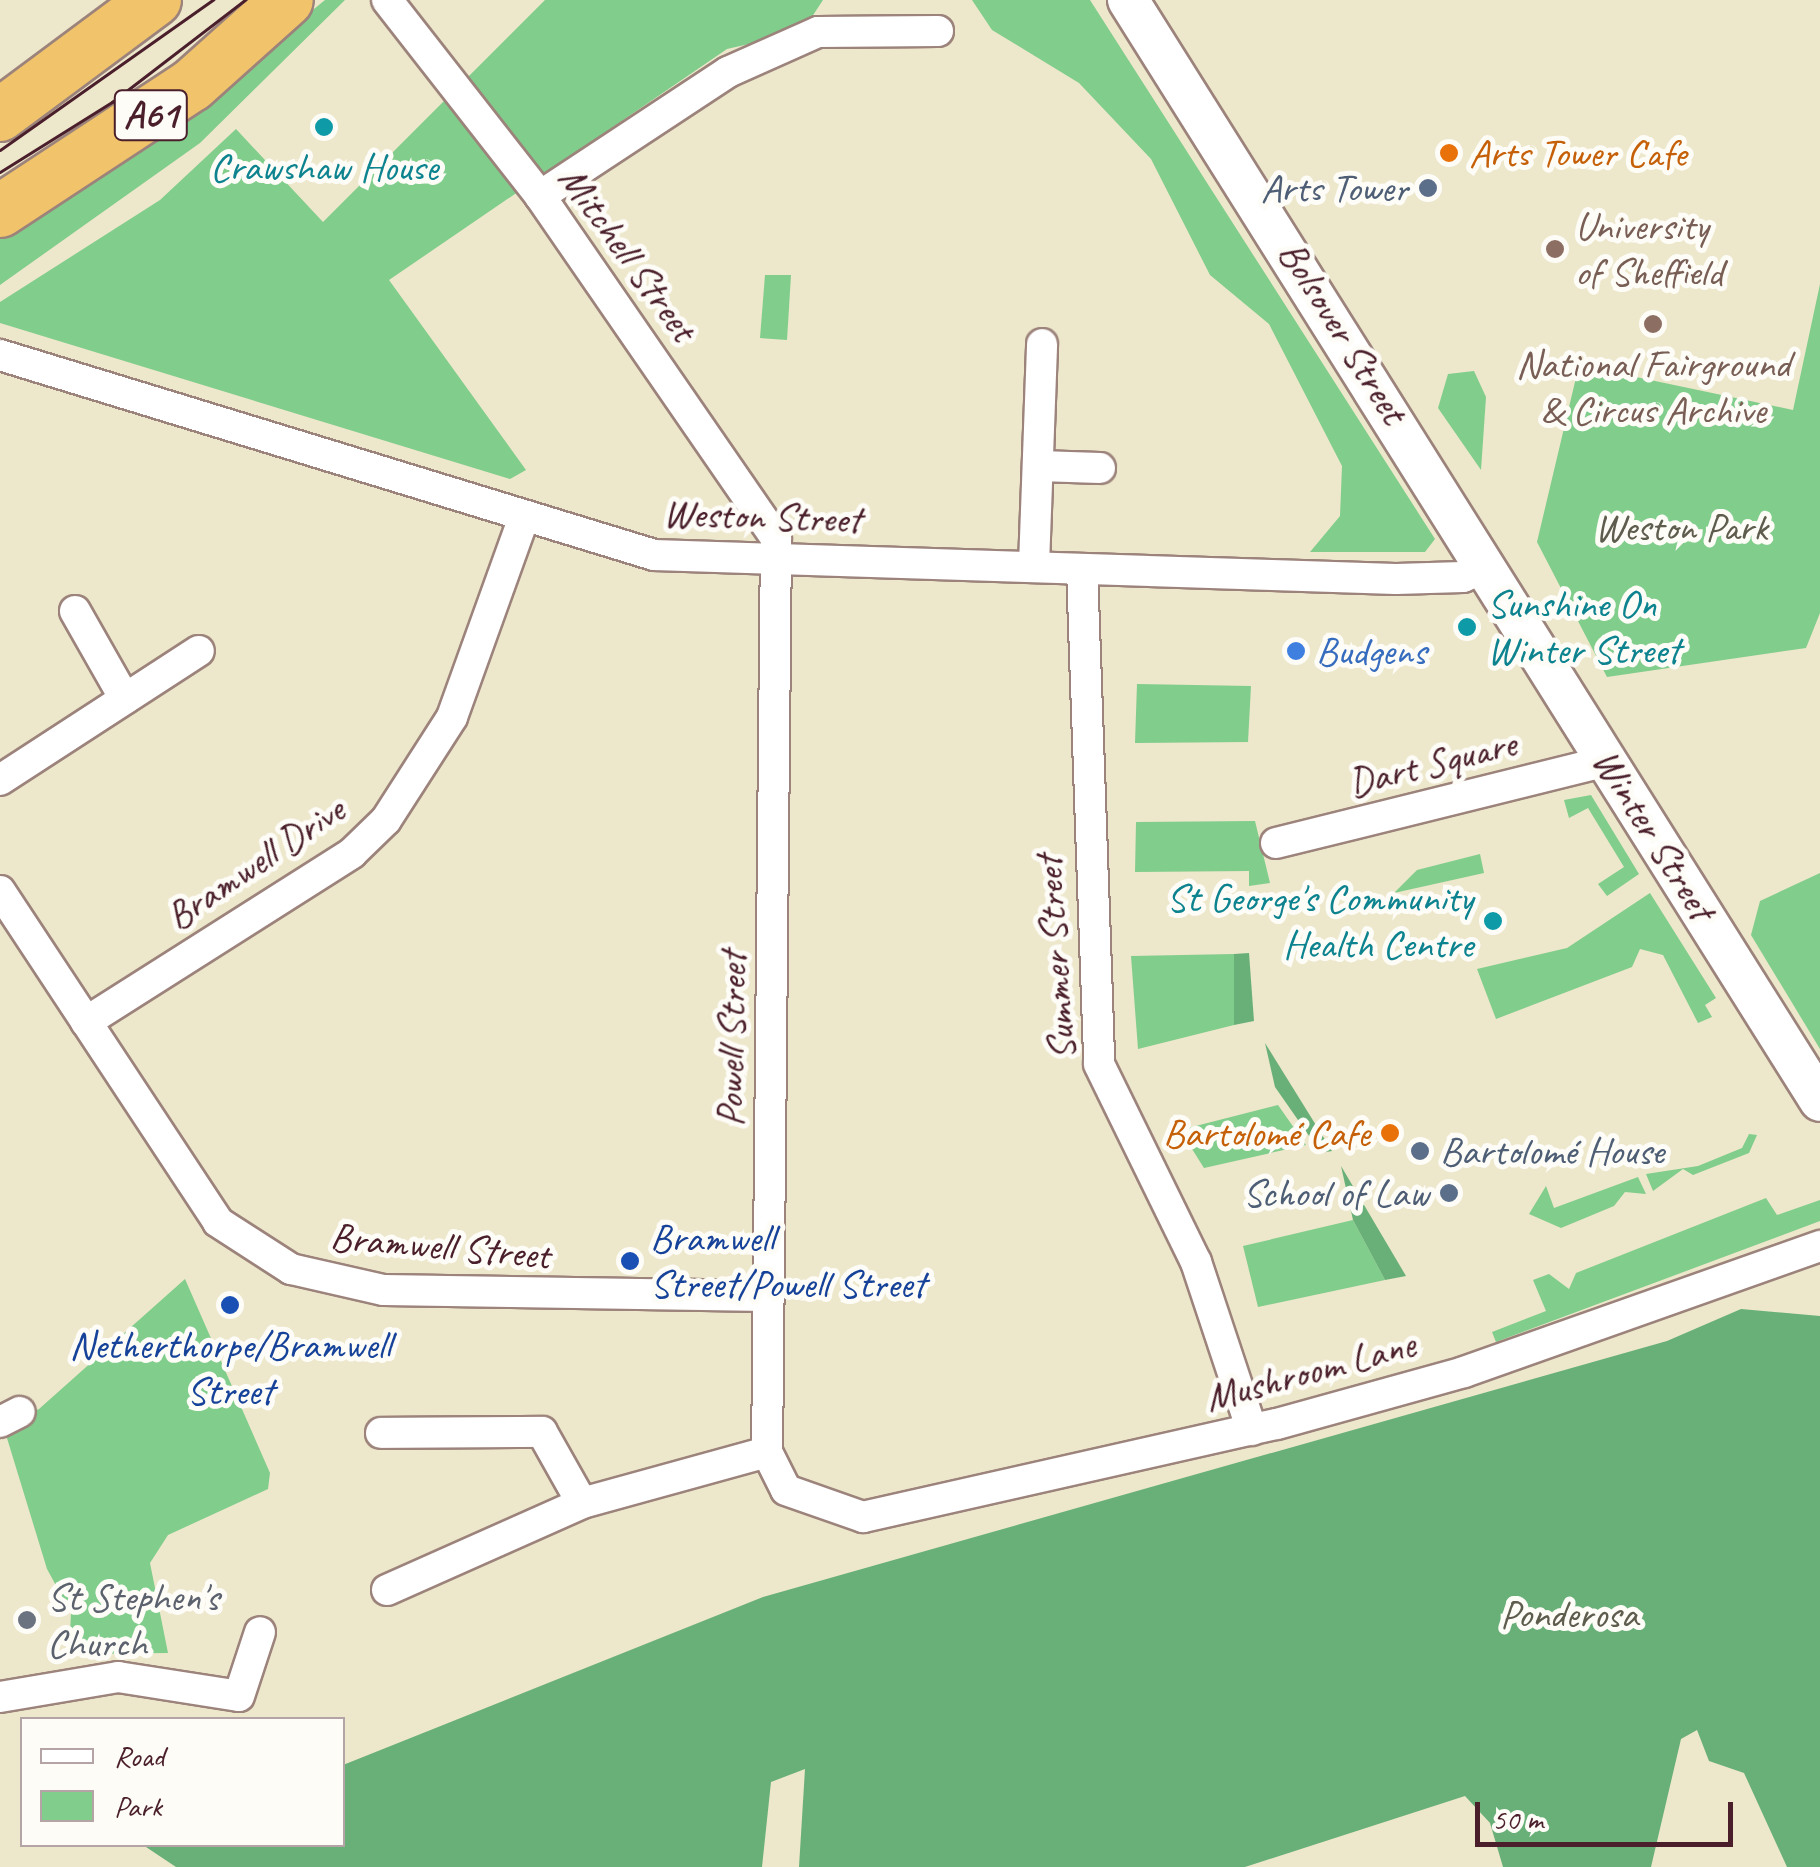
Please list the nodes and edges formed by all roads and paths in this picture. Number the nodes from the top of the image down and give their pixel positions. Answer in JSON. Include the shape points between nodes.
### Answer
{"nodes":[{"id":1,"x":155,"y":0,"type":"edge"},
{"id":2,"x":288,"y":0,"type":"edge"},
{"id":3,"x":1128,"y":0,"type":"edge"},
{"id":4,"x":387,"y":5,"type":"edge"},
{"id":5,"x":938,"y":31,"type":"dead end"},
{"id":6,"x":0,"y":115,"type":"edge"},
{"id":7,"x":540,"y":196,"type":"junction"},
{"id":8,"x":0,"y":211,"type":"edge"},
{"id":9,"x":1042,"y":344,"type":"dead end"},
{"id":10,"x":0,"y":355,"type":"edge"},
{"id":11,"x":1038,"y":466,"type":"junction"},
{"id":12,"x":1100,"y":468,"type":"dead end"},
{"id":13,"x":524,"y":517,"type":"junction"},
{"id":14,"x":778,"y":558,"type":"junction"},
{"id":15,"x":1034,"y":566,"type":"junction"},
{"id":16,"x":1488,"y":566,"type":"junction"},
{"id":17,"x":1082,"y":569,"type":"junction"},
{"id":18,"x":75,"y":611,"type":"dead end"},
{"id":19,"x":199,"y":650,"type":"dead end"},
{"id":20,"x":125,"y":699,"type":"junction"},
{"id":21,"x":1608,"y":761,"type":"junction"},
{"id":22,"x":0,"y":780,"type":"edge"},
{"id":23,"x":1276,"y":843,"type":"dead end"},
{"id":24,"x":0,"y":891,"type":"edge"},
{"id":25,"x":86,"y":1022,"type":"junction"},
{"id":26,"x":1820,"y":1101,"type":"edge"},
{"id":27,"x":1820,"y":1246,"type":"edge"},
{"id":28,"x":767,"y":1296,"type":"junction"},
{"id":29,"x":1252,"y":1430,"type":"junction"},
{"id":30,"x":381,"y":1432,"type":"dead end"},
{"id":31,"x":767,"y":1452,"type":"junction"},
{"id":32,"x":582,"y":1503,"type":"junction"},
{"id":33,"x":387,"y":1590,"type":"dead end"},
{"id":34,"x":260,"y":1632,"type":"dead end"},
{"id":35,"x":0,"y":1698,"type":"edge"}],
"edges":[{"from":1,"to":6,"type":"highway","number":"A61"},
{"from":2,"to":8,"type":"highway","number":"A61","via":[[166,104]]},
{"from":3,"to":16,"type":"street","name":"Bolsover Street"},
{"from":4,"to":7,"type":"street","name":"Mitchell Street"},
{"from":5,"to":7,"type":"street","via":[[818,32],[728,72]]},
{"from":7,"to":14,"type":"street","name":"Mitchell Street","via":[[768,520]]},
{"from":9,"to":11,"type":"street"},
{"from":10,"to":13,"type":"street","name":"Weston Street"},
{"from":11,"to":12,"type":"street"},
{"from":11,"to":15,"type":"street"},
{"from":13,"to":14,"type":"street","name":"Weston Street","via":[[654,555]]},
{"from":13,"to":25,"type":"street","name":"Bramwell Drive","via":[[452,717],[386,820],[352,854]]},
{"from":14,"to":15,"type":"street","name":"Weston Street"},
{"from":14,"to":28,"type":"street","name":"Powell Street"},
{"from":15,"to":17,"type":"street","name":"Weston Street"},
{"from":16,"to":17,"type":"street","name":"Weston Street","via":[[1463,577],[1396,579]]},
{"from":16,"to":21,"type":"street","name":"Winter Street"},
{"from":17,"to":29,"type":"street","name":"Summer Street","via":[[1100,1067],[1196,1262]]},
{"from":18,"to":20,"type":"street"},
{"from":19,"to":20,"type":"street"},
{"from":20,"to":22,"type":"street"},
{"from":21,"to":23,"type":"street","name":"Dart Square"},
{"from":21,"to":26,"type":"street","name":"Winter Street"},
{"from":24,"to":25,"type":"street","name":"Bramwell Street"},
{"from":25,"to":28,"type":"street","name":"Bramwell Street","via":[[218,1222],[291,1270],[383,1290]]},
{"from":27,"to":29,"type":"street","name":"Mushroom Lane","via":[[1464,1372]]},
{"from":28,"to":31,"type":"street","name":"Powell Street"},
{"from":29,"to":31,"type":"street","name":"Mushroom Lane","via":[[863,1517],[786,1490]]},
{"from":30,"to":32,"type":"street","via":[[542,1432]]},
{"from":31,"to":32,"type":"street"},
{"from":32,"to":33,"type":"street"},
{"from":34,"to":35,"type":"street","via":[[239,1696],[118,1677]]}]}
